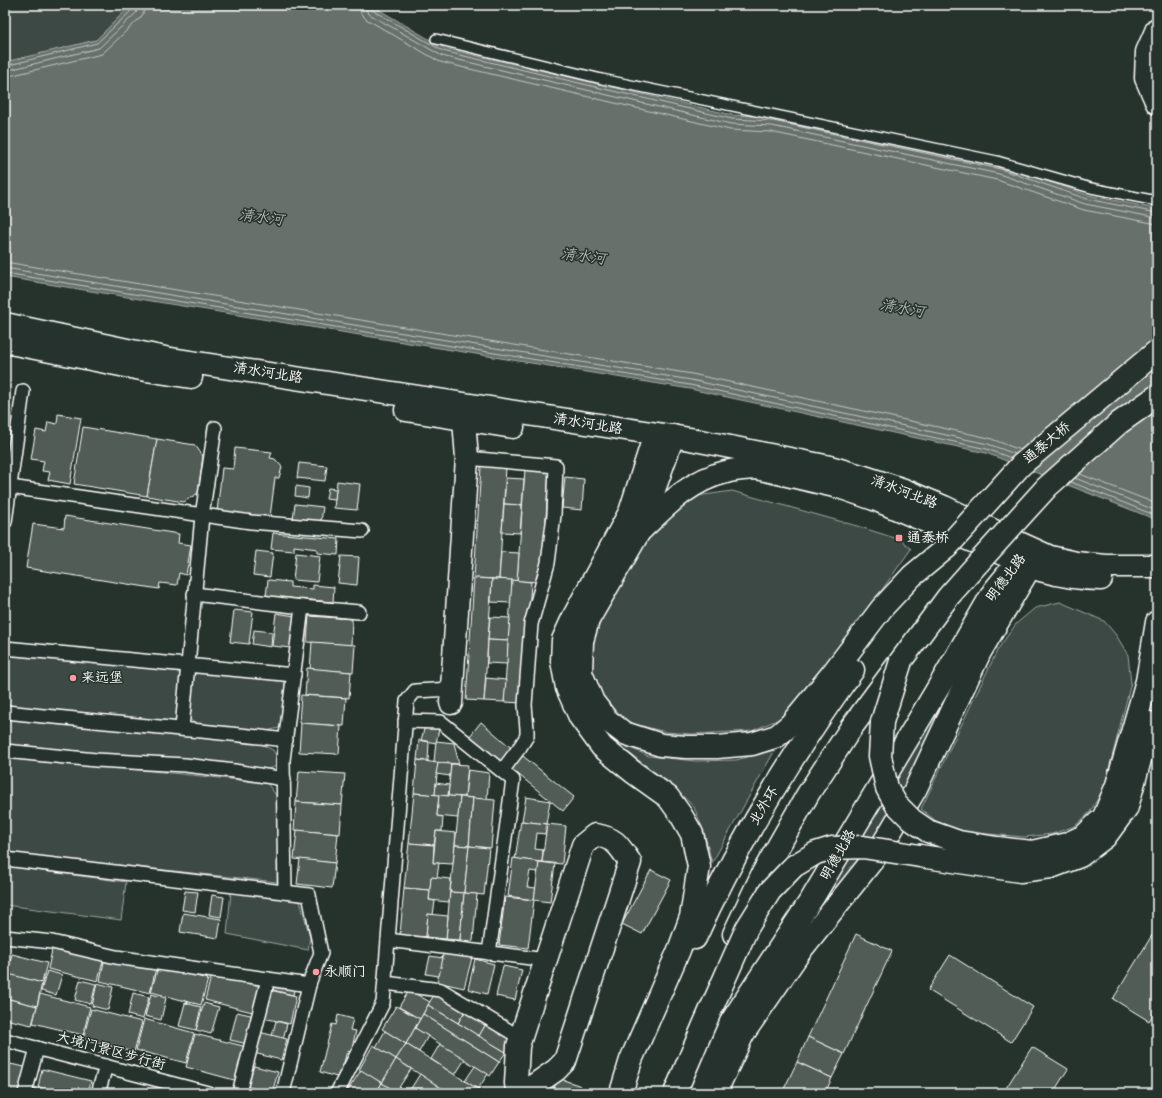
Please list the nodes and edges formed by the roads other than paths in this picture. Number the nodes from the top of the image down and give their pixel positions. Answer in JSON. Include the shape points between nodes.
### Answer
{"nodes":[{"id":1,"x":1157,"y":29,"type":"edge"},
{"id":2,"x":436,"y":40,"type":"dead end"},
{"id":3,"x":1157,"y":103,"type":"edge"},
{"id":4,"x":1157,"y":201,"type":"edge"},
{"id":5,"x":5,"y":324,"type":"edge"},
{"id":6,"x":5,"y":342,"type":"edge"},
{"id":7,"x":1157,"y":351,"type":"edge"},
{"id":8,"x":24,"y":391,"type":"dead end"},
{"id":9,"x":1157,"y":396,"type":"edge"},
{"id":10,"x":464,"y":420,"type":"junction"},
{"id":11,"x":215,"y":428,"type":"dead end"},
{"id":12,"x":661,"y":442,"type":"junction"},
{"id":13,"x":467,"y":458,"type":"junction"},
{"id":14,"x":757,"y":468,"type":"junction"},
{"id":15,"x":10,"y":487,"type":"junction"},
{"id":16,"x":202,"y":516,"type":"junction"},
{"id":17,"x":5,"y":522,"type":"edge"},
{"id":18,"x":362,"y":531,"type":"dead end"},
{"id":19,"x":639,"y":532,"type":"junction"},
{"id":20,"x":947,"y":547,"type":"junction"},
{"id":21,"x":1025,"y":558,"type":"junction"},
{"id":22,"x":1157,"y":566,"type":"edge"},
{"id":23,"x":1157,"y":581,"type":"edge"},
{"id":24,"x":194,"y":594,"type":"junction"},
{"id":25,"x":302,"y":607,"type":"junction"},
{"id":26,"x":359,"y":612,"type":"dead end"},
{"id":27,"x":1157,"y":622,"type":"edge"},
{"id":28,"x":5,"y":648,"type":"edge"},
{"id":29,"x":901,"y":661,"type":"junction"},
{"id":30,"x":188,"y":666,"type":"junction"},
{"id":31,"x":294,"y":675,"type":"junction"},
{"id":32,"x":451,"y":696,"type":"joint"},
{"id":33,"x":1157,"y":697,"type":"edge"},
{"id":34,"x":5,"y":712,"type":"edge"},
{"id":35,"x":405,"y":721,"type":"junction"},
{"id":36,"x":182,"y":728,"type":"junction"},
{"id":37,"x":286,"y":740,"type":"junction"},
{"id":38,"x":5,"y":751,"type":"edge"},
{"id":39,"x":502,"y":771,"type":"junction"},
{"id":40,"x":284,"y":779,"type":"junction"},
{"id":41,"x":5,"y":859,"type":"edge"},
{"id":42,"x":286,"y":892,"type":"junction"},
{"id":43,"x":5,"y":937,"type":"edge"},
{"id":44,"x":388,"y":940,"type":"junction"},
{"id":45,"x":489,"y":953,"type":"junction"},
{"id":46,"x":546,"y":960,"type":"junction"},
{"id":47,"x":268,"y":979,"type":"junction"},
{"id":48,"x":385,"y":983,"type":"junction"},
{"id":49,"x":309,"y":985,"type":"junction"},
{"id":50,"x":521,"y":1038,"type":"junction"},
{"id":51,"x":5,"y":1040,"type":"edge"},
{"id":52,"x":37,"y":1048,"type":"junction"},
{"id":53,"x":106,"y":1066,"type":"junction"},
{"id":54,"x":26,"y":1093,"type":"edge"},
{"id":55,"x":98,"y":1093,"type":"edge"},
{"id":56,"x":208,"y":1093,"type":"edge"},
{"id":57,"x":239,"y":1093,"type":"edge"},
{"id":58,"x":283,"y":1093,"type":"edge"},
{"id":59,"x":337,"y":1093,"type":"edge"},
{"id":60,"x":517,"y":1093,"type":"edge"},
{"id":61,"x":522,"y":1093,"type":"edge"},
{"id":62,"x":621,"y":1093,"type":"edge"},
{"id":63,"x":627,"y":1093,"type":"edge"},
{"id":64,"x":666,"y":1093,"type":"edge"},
{"id":65,"x":675,"y":1093,"type":"edge"},
{"id":66,"x":698,"y":1093,"type":"edge"},
{"id":67,"x":715,"y":1093,"type":"edge"}],
"edges":[{"from":1,"to":3,"type":"main road","via":[[1147,52],[1146,78]]},
{"from":2,"to":4,"type":"lane","via":[[602,79],[997,160],[1090,188]]},
{"from":5,"to":12,"type":"main road","name":"清水河北路","via":[[165,358]]},
{"from":6,"to":10,"type":"main road","name":"清水河北路","via":[[146,370]]},
{"from":7,"to":20,"type":"main road","name":"通泰大桥","bridge":true,"via":[[1021,466]]},
{"from":8,"to":15,"type":"street"},
{"from":9,"to":29,"type":"main road","bridge":true,"via":[[1119,424],[1047,487],[948,597]]},
{"from":10,"to":12,"type":"main road","name":"清水河北路"},
{"from":10,"to":13,"type":"main road"},
{"from":11,"to":16,"type":"street"},
{"from":12,"to":14,"type":"main road","name":"清水河北路"},
{"from":12,"to":19,"type":"main road"},
{"from":12,"to":21,"type":"main road","name":"清水河北路","via":[[822,466],[861,476],[944,507]]},
{"from":12,"to":62,"type":"main road","via":[[630,512],[563,640],[562,661],[567,688],[580,717],[602,747],[668,797],[692,834],[699,866],[691,917],[631,1060]]},
{"from":13,"to":32,"type":"main road"},
{"from":13,"to":39,"type":"street","via":[[556,466],[548,563],[531,624],[525,705],[526,736]]},
{"from":14,"to":19,"type":"main road","via":[[726,472],[699,482],[667,504]]},
{"from":14,"to":21,"type":"main road","name":"清水河北路","via":[[838,487],[874,499]]},
{"from":15,"to":16,"type":"street"},
{"from":15,"to":17,"type":"street"},
{"from":16,"to":18,"type":"street"},
{"from":16,"to":24,"type":"street"},
{"from":19,"to":20,"type":"main road","via":[[588,620],[582,641],[581,673],[593,702],[607,720],[624,733],[661,745],[717,747],[752,744],[777,736],[790,725],[832,674],[882,608],[912,576]]},
{"from":20,"to":63,"type":"main road","name":"北外环","via":[[826,708],[759,812],[704,917]]},
{"from":21,"to":22,"type":"main road","name":"清水河北路","via":[[1050,557],[1106,566]]},
{"from":21,"to":23,"type":"main road","name":"清水河北路","via":[[1056,575]]},
{"from":21,"to":66,"type":"main road","name":"明德北路","via":[[994,591],[813,897],[727,1028]]},
{"from":21,"to":67,"type":"main road","name":"明德北路","via":[[915,790],[875,857],[801,950],[742,1034]]},
{"from":24,"to":25,"type":"street"},
{"from":24,"to":30,"type":"street"},
{"from":25,"to":26,"type":"street"},
{"from":25,"to":31,"type":"street"},
{"from":27,"to":29,"type":"main road","bridge":true,"via":[[1147,681],[1117,785],[1104,818],[1084,836],[1066,844],[1032,852],[959,842],[928,831],[896,804],[887,788],[880,756],[882,722]]},
{"from":28,"to":30,"type":"street"},
{"from":29,"to":64,"type":"main road","via":[[851,728],[808,794],[763,873],[695,1019]]},
{"from":30,"to":31,"type":"street"},
{"from":30,"to":36,"type":"street"},
{"from":31,"to":37,"type":"street"},
{"from":32,"to":35,"type":"street","via":[[415,691],[407,701]]},
{"from":33,"to":65,"type":"main road","bridge":true,"via":[[1127,807],[1105,838],[1080,856],[1051,867],[1020,871],[863,847],[832,848],[816,853],[794,866],[770,891],[747,928]]},
{"from":34,"to":36,"type":"street"},
{"from":35,"to":39,"type":"street","via":[[441,722]]},
{"from":35,"to":44,"type":"street"},
{"from":36,"to":37,"type":"street"},
{"from":37,"to":40,"type":"street"},
{"from":38,"to":40,"type":"street","via":[[185,766]]},
{"from":39,"to":45,"type":"street","via":[[513,780]]},
{"from":40,"to":42,"type":"street"},
{"from":41,"to":42,"type":"street"},
{"from":42,"to":49,"type":"street","via":[[309,895],[321,953]]},
{"from":43,"to":47,"type":"street","via":[[52,942],[116,957]]},
{"from":44,"to":45,"type":"street"},
{"from":44,"to":48,"type":"street"},
{"from":45,"to":46,"type":"street"},
{"from":46,"to":50,"type":"main road"},
{"from":46,"to":61,"type":"main road","via":[[583,844],[595,835],[607,837],[618,845],[630,862],[565,1061]]},
{"from":47,"to":49,"type":"street"},
{"from":47,"to":57,"type":"street"},
{"from":48,"to":50,"type":"street","via":[[441,990]]},
{"from":48,"to":59,"type":"street","via":[[383,1003]]},
{"from":49,"to":58,"type":"street"},
{"from":50,"to":60,"type":"main road","via":[[518,1046]]},
{"from":51,"to":52,"type":"street","name":"大境门景区步行街"},
{"from":52,"to":53,"type":"street","name":"大境门景区步行街"},
{"from":52,"to":54,"type":"street"},
{"from":53,"to":55,"type":"street"},
{"from":53,"to":56,"type":"street","name":"大境门景区步行街"}]}
